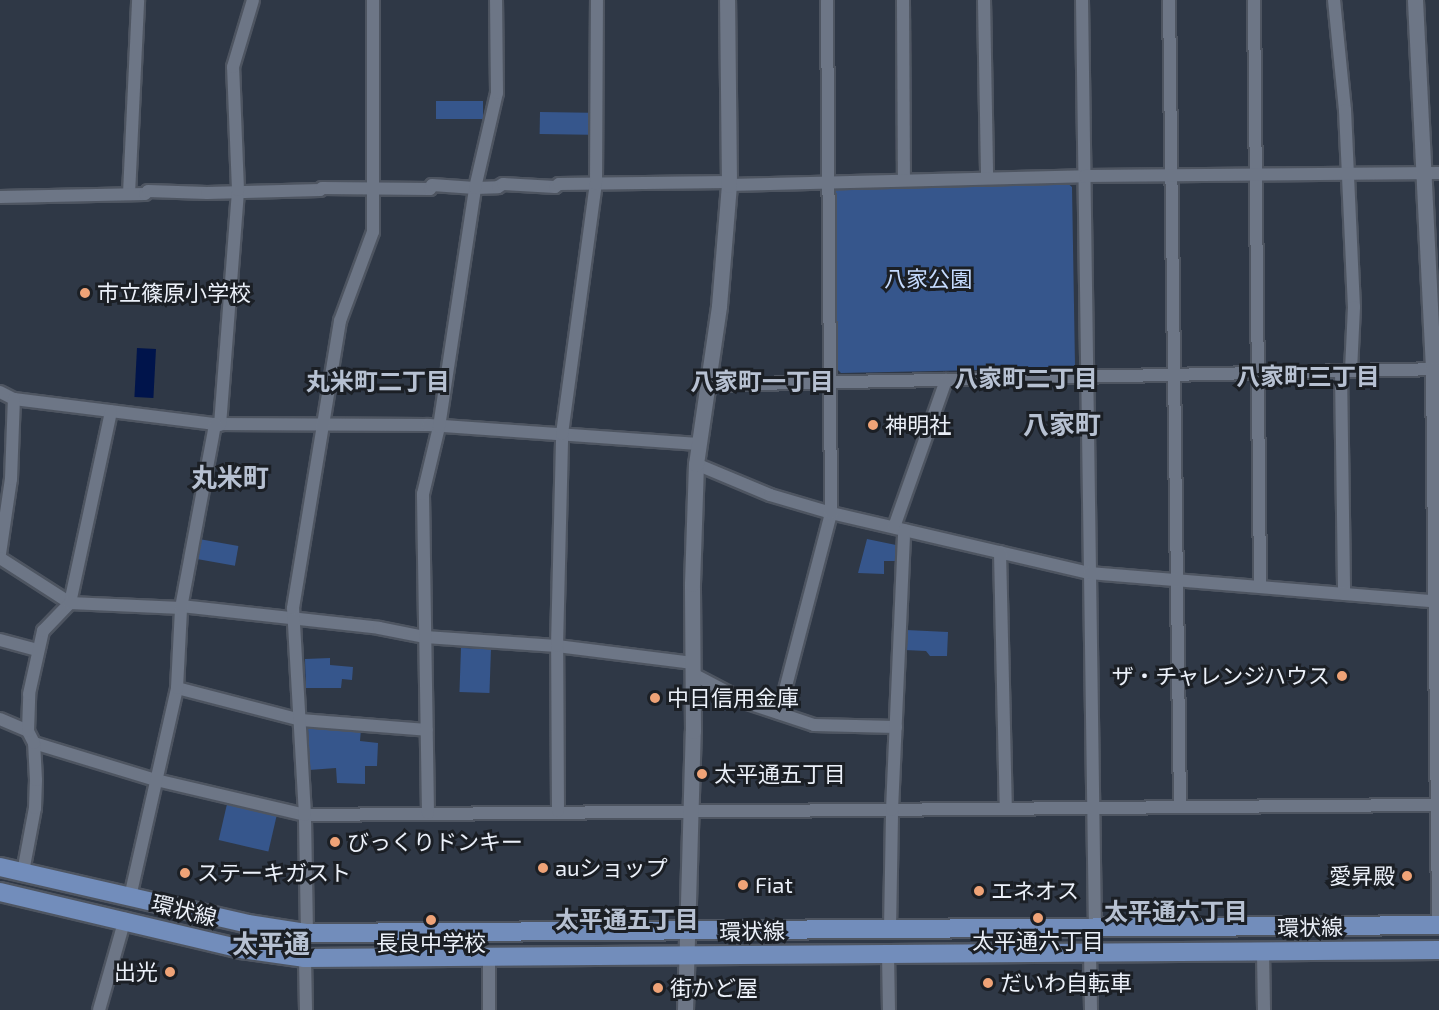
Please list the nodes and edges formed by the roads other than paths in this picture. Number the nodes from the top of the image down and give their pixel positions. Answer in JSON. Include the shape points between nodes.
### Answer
{"nodes":[{"id":1,"x":138,"y":0,"type":"edge"},
{"id":2,"x":253,"y":0,"type":"edge"},
{"id":3,"x":373,"y":0,"type":"edge"},
{"id":4,"x":496,"y":0,"type":"edge"},
{"id":5,"x":597,"y":0,"type":"edge"},
{"id":6,"x":727,"y":0,"type":"edge"},
{"id":7,"x":827,"y":0,"type":"edge"},
{"id":8,"x":903,"y":0,"type":"edge"},
{"id":9,"x":984,"y":0,"type":"edge"},
{"id":10,"x":1082,"y":0,"type":"edge"},
{"id":11,"x":1169,"y":0,"type":"edge"},
{"id":12,"x":1254,"y":0,"type":"edge"},
{"id":13,"x":1334,"y":0,"type":"edge"},
{"id":14,"x":1415,"y":0,"type":"edge"},
{"id":15,"x":1423,"y":173,"type":"junction"},
{"id":16,"x":1439,"y":173,"type":"edge"},
{"id":17,"x":1347,"y":175,"type":"junction"},
{"id":18,"x":1085,"y":176,"type":"junction"},
{"id":19,"x":1171,"y":176,"type":"junction"},
{"id":20,"x":1256,"y":176,"type":"junction"},
{"id":21,"x":987,"y":178,"type":"junction"},
{"id":22,"x":904,"y":180,"type":"junction"},
{"id":23,"x":830,"y":182,"type":"junction"},
{"id":24,"x":729,"y":183,"type":"junction"},
{"id":25,"x":596,"y":184,"type":"junction"},
{"id":26,"x":372,"y":187,"type":"junction"},
{"id":27,"x":475,"y":188,"type":"junction"},
{"id":28,"x":238,"y":190,"type":"junction"},
{"id":29,"x":129,"y":194,"type":"junction"},
{"id":30,"x":0,"y":196,"type":"edge"},
{"id":31,"x":1436,"y":369,"type":"edge"},
{"id":32,"x":1346,"y":371,"type":"junction"},
{"id":33,"x":1258,"y":373,"type":"junction"},
{"id":34,"x":1172,"y":375,"type":"junction"},
{"id":35,"x":1088,"y":377,"type":"junction"},
{"id":36,"x":946,"y":380,"type":"junction"},
{"id":37,"x":831,"y":382,"type":"junction"},
{"id":38,"x":708,"y":385,"type":"junction"},
{"id":39,"x":0,"y":392,"type":"edge"},
{"id":40,"x":14,"y":399,"type":"junction"},
{"id":41,"x":111,"y":411,"type":"junction"},
{"id":42,"x":218,"y":424,"type":"junction"},
{"id":43,"x":322,"y":425,"type":"junction"},
{"id":44,"x":439,"y":427,"type":"junction"},
{"id":45,"x":562,"y":434,"type":"junction"},
{"id":46,"x":699,"y":444,"type":"junction"},
{"id":47,"x":696,"y":464,"type":"junction"},
{"id":48,"x":831,"y":513,"type":"junction"},
{"id":49,"x":899,"y":529,"type":"junction"},
{"id":50,"x":1000,"y":552,"type":"junction"},
{"id":51,"x":0,"y":556,"type":"edge"},
{"id":52,"x":1089,"y":573,"type":"junction"},
{"id":53,"x":1176,"y":580,"type":"junction"},
{"id":54,"x":1260,"y":587,"type":"junction"},
{"id":55,"x":1344,"y":594,"type":"junction"},
{"id":56,"x":1437,"y":602,"type":"edge"},
{"id":57,"x":70,"y":603,"type":"junction"},
{"id":58,"x":181,"y":607,"type":"junction"},
{"id":59,"x":296,"y":619,"type":"junction"},
{"id":60,"x":425,"y":637,"type":"junction"},
{"id":61,"x":0,"y":640,"type":"edge"},
{"id":62,"x":557,"y":646,"type":"junction"},
{"id":63,"x":37,"y":651,"type":"junction"},
{"id":64,"x":693,"y":669,"type":"junction"},
{"id":65,"x":177,"y":688,"type":"junction"},
{"id":66,"x":779,"y":713,"type":"junction"},
{"id":67,"x":0,"y":719,"type":"edge"},
{"id":68,"x":301,"y":720,"type":"junction"},
{"id":69,"x":896,"y":727,"type":"junction"},
{"id":70,"x":427,"y":730,"type":"junction"},
{"id":71,"x":28,"y":731,"type":"junction"},
{"id":72,"x":34,"y":743,"type":"junction"},
{"id":73,"x":156,"y":780,"type":"junction"},
{"id":74,"x":1438,"y":805,"type":"edge"},
{"id":75,"x":1180,"y":807,"type":"junction"},
{"id":76,"x":1006,"y":808,"type":"junction"},
{"id":77,"x":1094,"y":808,"type":"junction"},
{"id":78,"x":892,"y":810,"type":"junction"},
{"id":79,"x":558,"y":811,"type":"junction"},
{"id":80,"x":690,"y":811,"type":"junction"},
{"id":81,"x":428,"y":813,"type":"junction"},
{"id":82,"x":305,"y":815,"type":"junction"},
{"id":83,"x":0,"y":867,"type":"edge"},
{"id":84,"x":23,"y":872,"type":"junction"},
{"id":85,"x":0,"y":892,"type":"edge"},
{"id":86,"x":130,"y":897,"type":"junction"},
{"id":87,"x":1439,"y":918,"type":"edge"},
{"id":88,"x":125,"y":920,"type":"junction"},
{"id":89,"x":1439,"y":925,"type":"edge"},
{"id":90,"x":1095,"y":928,"type":"junction"},
{"id":91,"x":890,"y":929,"type":"junction"},
{"id":92,"x":687,"y":931,"type":"junction"},
{"id":93,"x":308,"y":933,"type":"junction"},
{"id":94,"x":1439,"y":950,"type":"edge"},
{"id":95,"x":1090,"y":952,"type":"junction"},
{"id":96,"x":1263,"y":952,"type":"junction"},
{"id":97,"x":888,"y":954,"type":"junction"},
{"id":98,"x":686,"y":956,"type":"junction"},
{"id":99,"x":489,"y":957,"type":"junction"},
{"id":100,"x":305,"y":958,"type":"junction"},
{"id":101,"x":99,"y":1010,"type":"edge"},
{"id":102,"x":306,"y":1010,"type":"edge"},
{"id":103,"x":489,"y":1010,"type":"edge"},
{"id":104,"x":685,"y":1010,"type":"edge"},
{"id":105,"x":889,"y":1010,"type":"edge"},
{"id":106,"x":1091,"y":1010,"type":"edge"},
{"id":107,"x":1264,"y":1010,"type":"edge"}],
"edges":[{"from":1,"to":29,"type":"street"},
{"from":2,"to":28,"type":"street","via":[[233,67]]},
{"from":3,"to":26,"type":"street"},
{"from":4,"to":27,"type":"street","via":[[497,93]]},
{"from":5,"to":25,"type":"street"},
{"from":6,"to":24,"type":"street"},
{"from":7,"to":23,"type":"street"},
{"from":8,"to":22,"type":"street"},
{"from":9,"to":21,"type":"street"},
{"from":10,"to":18,"type":"street"},
{"from":11,"to":19,"type":"street"},
{"from":12,"to":20,"type":"street"},
{"from":13,"to":17,"type":"street"},
{"from":14,"to":15,"type":"street"},
{"from":15,"to":16,"type":"street"},
{"from":15,"to":17,"type":"street"},
{"from":15,"to":31,"type":"street"},
{"from":17,"to":20,"type":"street"},
{"from":17,"to":32,"type":"street","via":[[1354,307]]},
{"from":18,"to":19,"type":"street"},
{"from":18,"to":21,"type":"street"},
{"from":18,"to":35,"type":"street"},
{"from":19,"to":20,"type":"street"},
{"from":19,"to":34,"type":"street"},
{"from":20,"to":33,"type":"street"},
{"from":21,"to":22,"type":"street"},
{"from":22,"to":23,"type":"street"},
{"from":23,"to":24,"type":"street"},
{"from":23,"to":37,"type":"street"},
{"from":24,"to":25,"type":"street"},
{"from":24,"to":38,"type":"street"},
{"from":25,"to":27,"type":"street","via":[[503,184]]},
{"from":25,"to":45,"type":"street"},
{"from":26,"to":27,"type":"street"},
{"from":26,"to":28,"type":"street"},
{"from":26,"to":43,"type":"street","via":[[373,232],[340,321]]},
{"from":27,"to":44,"type":"street"},
{"from":28,"to":29,"type":"street"},
{"from":28,"to":42,"type":"street"},
{"from":29,"to":30,"type":"street"},
{"from":31,"to":32,"type":"street"},
{"from":31,"to":56,"type":"street"},
{"from":32,"to":33,"type":"street"},
{"from":32,"to":55,"type":"street"},
{"from":33,"to":34,"type":"street"},
{"from":33,"to":54,"type":"street"},
{"from":34,"to":35,"type":"street"},
{"from":34,"to":53,"type":"street"},
{"from":35,"to":36,"type":"street"},
{"from":35,"to":52,"type":"street"},
{"from":36,"to":37,"type":"street"},
{"from":36,"to":49,"type":"street"},
{"from":37,"to":38,"type":"street"},
{"from":37,"to":48,"type":"street"},
{"from":38,"to":46,"type":"street"},
{"from":39,"to":40,"type":"street"},
{"from":40,"to":41,"type":"street"},
{"from":40,"to":51,"type":"street","via":[[12,479]]},
{"from":41,"to":42,"type":"street"},
{"from":41,"to":57,"type":"street"},
{"from":42,"to":43,"type":"street"},
{"from":42,"to":58,"type":"street"},
{"from":43,"to":44,"type":"street"},
{"from":43,"to":59,"type":"street","via":[[293,608]]},
{"from":44,"to":45,"type":"street"},
{"from":44,"to":60,"type":"street","via":[[423,494]]},
{"from":45,"to":46,"type":"street"},
{"from":45,"to":62,"type":"street"},
{"from":46,"to":47,"type":"street"},
{"from":47,"to":48,"type":"street","via":[[770,495]]},
{"from":47,"to":64,"type":"street"},
{"from":48,"to":49,"type":"street"},
{"from":48,"to":66,"type":"street"},
{"from":49,"to":50,"type":"street"},
{"from":49,"to":69,"type":"street"},
{"from":50,"to":52,"type":"street"},
{"from":50,"to":76,"type":"street"},
{"from":51,"to":57,"type":"street"},
{"from":52,"to":53,"type":"street"},
{"from":52,"to":77,"type":"street"},
{"from":53,"to":54,"type":"street"},
{"from":53,"to":75,"type":"street"},
{"from":54,"to":55,"type":"street"},
{"from":55,"to":56,"type":"street"},
{"from":56,"to":74,"type":"street"},
{"from":57,"to":58,"type":"street"},
{"from":57,"to":63,"type":"street","via":[[43,631]]},
{"from":58,"to":59,"type":"street"},
{"from":58,"to":65,"type":"street"},
{"from":59,"to":60,"type":"street"},
{"from":59,"to":68,"type":"street"},
{"from":60,"to":62,"type":"street"},
{"from":60,"to":70,"type":"street"},
{"from":61,"to":63,"type":"street"},
{"from":62,"to":64,"type":"street"},
{"from":62,"to":79,"type":"street"},
{"from":63,"to":71,"type":"street","via":[[29,694]]},
{"from":64,"to":66,"type":"street","via":[[748,703]]},
{"from":64,"to":80,"type":"street"},
{"from":65,"to":68,"type":"street"},
{"from":65,"to":73,"type":"street"},
{"from":66,"to":69,"type":"street","via":[[814,725]]},
{"from":67,"to":71,"type":"street"},
{"from":68,"to":70,"type":"street"},
{"from":68,"to":82,"type":"street"},
{"from":69,"to":78,"type":"street"},
{"from":70,"to":81,"type":"street"},
{"from":71,"to":72,"type":"street"},
{"from":72,"to":73,"type":"street"},
{"from":72,"to":84,"type":"street","via":[[35,808]]},
{"from":73,"to":82,"type":"street"},
{"from":73,"to":86,"type":"street"},
{"from":74,"to":75,"type":"street"},
{"from":74,"to":87,"type":"street"},
{"from":75,"to":77,"type":"street"},
{"from":76,"to":77,"type":"street"},
{"from":76,"to":78,"type":"street"},
{"from":77,"to":90,"type":"street"},
{"from":78,"to":80,"type":"street"},
{"from":78,"to":91,"type":"street"},
{"from":79,"to":80,"type":"street"},
{"from":79,"to":81,"type":"street"},
{"from":80,"to":92,"type":"street"},
{"from":81,"to":82,"type":"street"},
{"from":82,"to":93,"type":"street"},
{"from":83,"to":84,"type":"main road","name":"環状線"},
{"from":84,"to":86,"type":"main road","name":"環状線"},
{"from":85,"to":88,"type":"main road","name":"環状線"},
{"from":86,"to":93,"type":"main road","name":"環状線","via":[[248,924]]},
{"from":88,"to":100,"type":"main road","name":"環状線","via":[[242,949]]},
{"from":88,"to":101,"type":"street"},
{"from":89,"to":90,"type":"main road","name":"環状線"},
{"from":90,"to":91,"type":"main road","name":"環状線"},
{"from":91,"to":92,"type":"main road","name":"環状線"},
{"from":92,"to":93,"type":"main road","name":"環状線"},
{"from":92,"to":98,"type":"street"},
{"from":94,"to":96,"type":"main road","name":"環状線"},
{"from":95,"to":96,"type":"main road","name":"環状線"},
{"from":95,"to":97,"type":"main road","name":"環状線"},
{"from":95,"to":106,"type":"street"},
{"from":96,"to":107,"type":"street"},
{"from":97,"to":98,"type":"main road","name":"環状線"},
{"from":97,"to":105,"type":"street"},
{"from":98,"to":99,"type":"main road","name":"環状線"},
{"from":98,"to":104,"type":"street"},
{"from":99,"to":100,"type":"main road","name":"環状線"},
{"from":99,"to":103,"type":"street"},
{"from":100,"to":102,"type":"street"}]}
